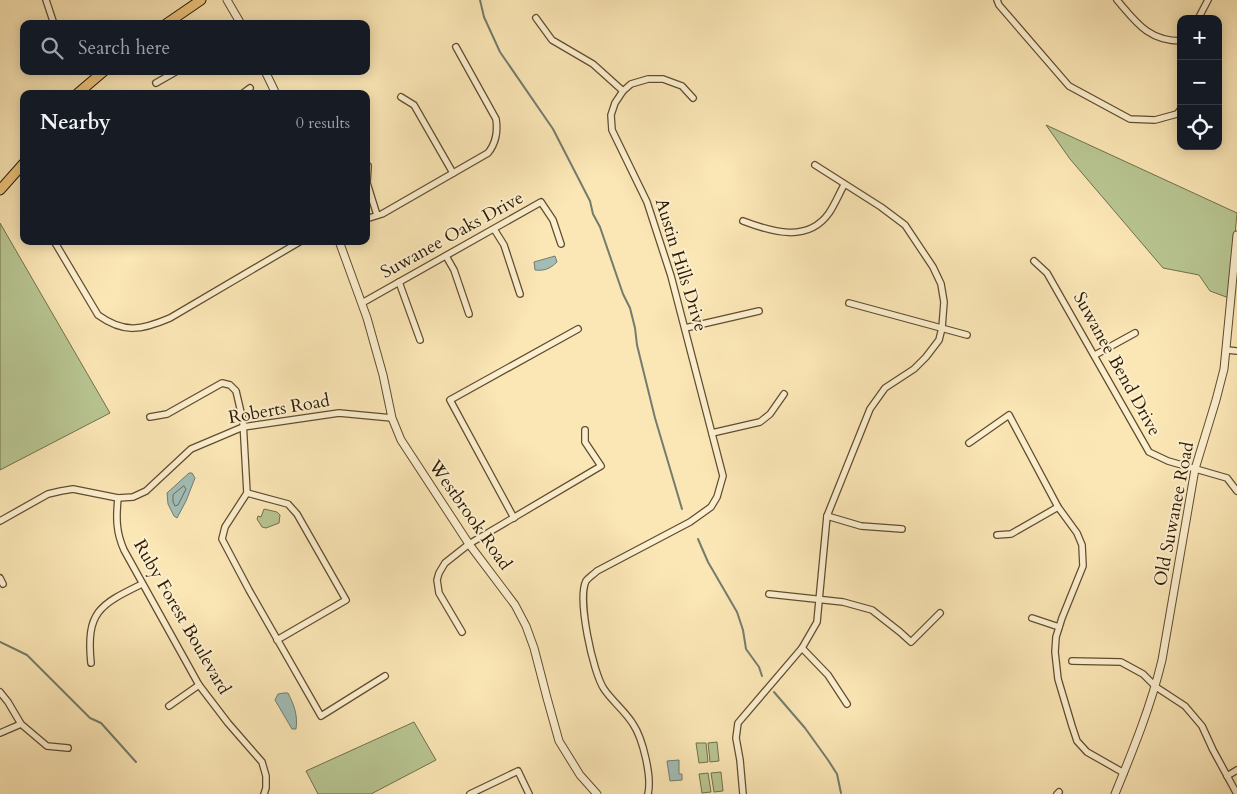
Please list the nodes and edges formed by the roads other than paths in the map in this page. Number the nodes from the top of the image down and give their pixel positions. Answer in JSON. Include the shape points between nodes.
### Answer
{"nodes":[{"id":1,"x":46,"y":0,"type":"edge"},
{"id":2,"x":201,"y":0,"type":"edge"},
{"id":3,"x":227,"y":0,"type":"edge"},
{"id":4,"x":997,"y":0,"type":"edge"},
{"id":5,"x":1117,"y":0,"type":"edge"},
{"id":6,"x":1208,"y":0,"type":"edge"},
{"id":7,"x":1200,"y":15,"type":"edge"},
{"id":8,"x":536,"y":18,"type":"dead end"},
{"id":9,"x":53,"y":20,"type":"edge"},
{"id":10,"x":172,"y":20,"type":"edge"},
{"id":11,"x":239,"y":20,"type":"edge"},
{"id":12,"x":1177,"y":41,"type":"edge"},
{"id":13,"x":456,"y":47,"type":"dead end"},
{"id":14,"x":96,"y":75,"type":"edge"},
{"id":15,"x":170,"y":75,"type":"edge"},
{"id":16,"x":267,"y":75,"type":"edge"},
{"id":17,"x":156,"y":83,"type":"dead end"},
{"id":18,"x":250,"y":88,"type":"dead end"},
{"id":19,"x":81,"y":90,"type":"edge"},
{"id":20,"x":247,"y":90,"type":"edge"},
{"id":21,"x":274,"y":90,"type":"edge"},
{"id":22,"x":623,"y":91,"type":"junction"},
{"id":23,"x":401,"y":97,"type":"dead end"},
{"id":24,"x":693,"y":98,"type":"dead end"},
{"id":25,"x":1177,"y":115,"type":"edge"},
{"id":26,"x":815,"y":165,"type":"dead end"},
{"id":27,"x":20,"y":168,"type":"edge"},
{"id":28,"x":453,"y":173,"type":"junction"},
{"id":29,"x":844,"y":185,"type":"junction"},
{"id":30,"x":0,"y":190,"type":"edge"},
{"id":31,"x":370,"y":192,"type":"edge"},
{"id":32,"x":377,"y":215,"type":"junction"},
{"id":33,"x":370,"y":218,"type":"edge"},
{"id":34,"x":743,"y":221,"type":"dead end"},
{"id":35,"x":494,"y":229,"type":"junction"},
{"id":36,"x":1237,"y":235,"type":"edge"},
{"id":37,"x":561,"y":244,"type":"dead end"},
{"id":38,"x":56,"y":245,"type":"edge"},
{"id":39,"x":294,"y":245,"type":"edge"},
{"id":40,"x":340,"y":245,"type":"edge"},
{"id":41,"x":446,"y":256,"type":"junction"},
{"id":42,"x":1034,"y":261,"type":"dead end"},
{"id":43,"x":399,"y":282,"type":"junction"},
{"id":44,"x":520,"y":294,"type":"dead end"},
{"id":45,"x":362,"y":303,"type":"junction"},
{"id":46,"x":849,"y":303,"type":"dead end"},
{"id":47,"x":759,"y":311,"type":"dead end"},
{"id":48,"x":468,"y":314,"type":"dead end"},
{"id":49,"x":685,"y":328,"type":"junction"},
{"id":50,"x":942,"y":328,"type":"junction"},
{"id":51,"x":578,"y":330,"type":"dead end"},
{"id":52,"x":1135,"y":333,"type":"dead end"},
{"id":53,"x":967,"y":335,"type":"dead end"},
{"id":54,"x":420,"y":340,"type":"dead end"},
{"id":55,"x":1227,"y":350,"type":"junction"},
{"id":56,"x":1237,"y":351,"type":"edge"},
{"id":57,"x":1095,"y":355,"type":"junction"},
{"id":58,"x":784,"y":394,"type":"dead end"},
{"id":59,"x":150,"y":417,"type":"dead end"},
{"id":60,"x":392,"y":418,"type":"junction"},
{"id":61,"x":243,"y":427,"type":"junction"},
{"id":62,"x":585,"y":430,"type":"dead end"},
{"id":63,"x":712,"y":433,"type":"junction"},
{"id":64,"x":969,"y":443,"type":"dead end"},
{"id":65,"x":1195,"y":469,"type":"junction"},
{"id":66,"x":1237,"y":491,"type":"edge"},
{"id":67,"x":247,"y":493,"type":"junction"},
{"id":68,"x":118,"y":498,"type":"junction"},
{"id":69,"x":1058,"y":507,"type":"junction"},
{"id":70,"x":827,"y":516,"type":"junction"},
{"id":71,"x":514,"y":518,"type":"junction"},
{"id":72,"x":0,"y":521,"type":"edge"},
{"id":73,"x":902,"y":529,"type":"dead end"},
{"id":74,"x":998,"y":535,"type":"dead end"},
{"id":75,"x":470,"y":544,"type":"junction"},
{"id":76,"x":142,"y":584,"type":"junction"},
{"id":77,"x":769,"y":594,"type":"dead end"},
{"id":78,"x":819,"y":600,"type":"junction"},
{"id":79,"x":940,"y":613,"type":"dead end"},
{"id":80,"x":1032,"y":618,"type":"dead end"},
{"id":81,"x":1059,"y":627,"type":"junction"},
{"id":82,"x":462,"y":632,"type":"dead end"},
{"id":83,"x":277,"y":640,"type":"junction"},
{"id":84,"x":802,"y":648,"type":"junction"},
{"id":85,"x":1072,"y":661,"type":"dead end"},
{"id":86,"x":91,"y":663,"type":"dead end"},
{"id":87,"x":385,"y":676,"type":"dead end"},
{"id":88,"x":199,"y":685,"type":"junction"},
{"id":89,"x":1156,"y":687,"type":"junction"},
{"id":90,"x":0,"y":692,"type":"edge"},
{"id":91,"x":847,"y":704,"type":"dead end"},
{"id":92,"x":170,"y":706,"type":"dead end"},
{"id":93,"x":21,"y":724,"type":"junction"},
{"id":94,"x":0,"y":733,"type":"edge"},
{"id":95,"x":68,"y":748,"type":"dead end"},
{"id":96,"x":1237,"y":770,"type":"edge"},
{"id":97,"x":1124,"y":773,"type":"junction"},
{"id":98,"x":1227,"y":776,"type":"junction"},
{"id":99,"x":264,"y":794,"type":"edge"},
{"id":100,"x":470,"y":794,"type":"edge"},
{"id":101,"x":529,"y":794,"type":"edge"},
{"id":102,"x":597,"y":794,"type":"edge"},
{"id":103,"x":648,"y":794,"type":"edge"},
{"id":104,"x":742,"y":794,"type":"edge"},
{"id":105,"x":1115,"y":794,"type":"edge"},
{"id":106,"x":1237,"y":794,"type":"edge"}],
"edges":[{"from":1,"to":9,"type":"street"},
{"from":2,"to":10,"type":"main road"},
{"from":3,"to":11,"type":"street"},
{"from":4,"to":25,"type":"street","via":[[1069,86],[1130,119],[1155,120]]},
{"from":5,"to":12,"type":"street","via":[[1142,29],[1165,41]]},
{"from":6,"to":7,"type":"street"},
{"from":8,"to":22,"type":"street","via":[[552,40],[593,64]]},
{"from":13,"to":28,"type":"street","via":[[498,128],[488,153]]},
{"from":14,"to":19,"type":"main road"},
{"from":15,"to":17,"type":"street"},
{"from":16,"to":21,"type":"street"},
{"from":18,"to":20,"type":"street"},
{"from":22,"to":24,"type":"street","via":[[631,84],[663,79],[682,86]]},
{"from":22,"to":49,"type":"street","name":"Austin Hills Drive","via":[[611,115],[612,130],[647,202]]},
{"from":23,"to":28,"type":"street","via":[[414,105]]},
{"from":26,"to":29,"type":"street"},
{"from":27,"to":30,"type":"main road"},
{"from":28,"to":32,"type":"street"},
{"from":29,"to":34,"type":"street","via":[[829,213],[819,223],[799,233]]},
{"from":29,"to":50,"type":"street","via":[[905,225],[941,284],[944,302]]},
{"from":31,"to":32,"type":"street"},
{"from":32,"to":33,"type":"street"},
{"from":35,"to":37,"type":"street","name":"Suwanee Oaks Drive","via":[[542,202],[553,220]]},
{"from":35,"to":41,"type":"street","name":"Suwanee Oaks Drive"},
{"from":35,"to":44,"type":"street","via":[[504,245]]},
{"from":36,"to":55,"type":"street","name":"Old Suwanee Road"},
{"from":38,"to":39,"type":"street","via":[[98,315],[108,322],[134,329],[170,318]]},
{"from":40,"to":45,"type":"street","name":"Westbrook Road"},
{"from":41,"to":43,"type":"street","name":"Suwanee Oaks Drive"},
{"from":41,"to":48,"type":"street","via":[[454,270]]},
{"from":42,"to":57,"type":"street","name":"Suwanee Bend Drive","via":[[1047,272]]},
{"from":43,"to":45,"type":"street","name":"Suwanee Oaks Drive"},
{"from":43,"to":54,"type":"street"},
{"from":45,"to":60,"type":"street","name":"Westbrook Road"},
{"from":46,"to":50,"type":"street"},
{"from":47,"to":49,"type":"street"},
{"from":49,"to":63,"type":"street","name":"Austin Hills Drive"},
{"from":50,"to":53,"type":"street"},
{"from":50,"to":70,"type":"street","via":[[939,340],[926,357],[885,388],[870,409]]},
{"from":51,"to":71,"type":"street","via":[[450,400]]},
{"from":52,"to":57,"type":"street"},
{"from":55,"to":56,"type":"street"},
{"from":55,"to":65,"type":"street","name":"Old Suwanee Road"},
{"from":57,"to":65,"type":"street","name":"Suwanee Bend Drive","via":[[1150,452]]},
{"from":58,"to":63,"type":"street","via":[[760,422]]},
{"from":59,"to":61,"type":"street","via":[[166,414],[222,383],[230,385],[236,392]]},
{"from":60,"to":61,"type":"street","name":"Roberts Road","via":[[338,414]]},
{"from":60,"to":75,"type":"street","name":"Westbrook Road","via":[[400,440]]},
{"from":61,"to":67,"type":"street"},
{"from":61,"to":68,"type":"street","name":"Roberts Road","via":[[190,449],[146,491]]},
{"from":62,"to":71,"type":"street","via":[[585,442],[601,466]]},
{"from":63,"to":103,"type":"street","name":"Austin Hills Drive","via":[[723,476],[718,497],[711,507],[597,571],[586,581],[583,598],[596,673],[604,689],[634,724],[645,757]]},
{"from":64,"to":69,"type":"street","via":[[1009,415]]},
{"from":65,"to":66,"type":"street","name":"Suwanee Bend Drive","via":[[1227,478]]},
{"from":65,"to":89,"type":"street","name":"Old Suwanee Road"},
{"from":67,"to":83,"type":"street","via":[[224,527],[222,539]]},
{"from":67,"to":83,"type":"street","via":[[288,504],[297,514],[346,600]]},
{"from":68,"to":72,"type":"street","via":[[73,489],[61,491],[48,494]]},
{"from":68,"to":76,"type":"street","name":"Ruby Forest Boulevard","via":[[118,535]]},
{"from":69,"to":74,"type":"street","via":[[1012,534]]},
{"from":69,"to":81,"type":"street","via":[[1077,532],[1083,557],[1083,566]]},
{"from":70,"to":73,"type":"street","via":[[861,526]]},
{"from":70,"to":78,"type":"street"},
{"from":71,"to":75,"type":"street"},
{"from":75,"to":82,"type":"street","via":[[445,563],[437,580],[439,593]]},
{"from":75,"to":102,"type":"street","name":"Westbrook Road","via":[[515,605],[526,626],[559,740],[580,775]]},
{"from":76,"to":86,"type":"street","via":[[106,604],[97,613],[88,640]]},
{"from":76,"to":88,"type":"street","name":"Ruby Forest Boulevard"},
{"from":77,"to":78,"type":"street"},
{"from":78,"to":79,"type":"street","via":[[872,610],[911,642]]},
{"from":78,"to":84,"type":"street","via":[[817,622]]},
{"from":80,"to":81,"type":"street"},
{"from":81,"to":97,"type":"street","via":[[1055,652],[1058,678],[1078,741],[1087,752]]},
{"from":83,"to":87,"type":"street","via":[[321,716]]},
{"from":84,"to":91,"type":"street","via":[[828,675]]},
{"from":84,"to":104,"type":"street","via":[[738,723],[736,738]]},
{"from":85,"to":89,"type":"street","via":[[1121,662],[1143,674]]},
{"from":88,"to":92,"type":"street"},
{"from":88,"to":99,"type":"street","name":"Ruby Forest Boulevard","via":[[262,762],[266,776]]},
{"from":89,"to":97,"type":"street","name":"Old Suwanee Road"},
{"from":89,"to":98,"type":"street","via":[[1194,714]]},
{"from":90,"to":93,"type":"street"},
{"from":93,"to":94,"type":"street"},
{"from":93,"to":95,"type":"street","via":[[47,746]]},
{"from":96,"to":98,"type":"street"},
{"from":97,"to":105,"type":"street","name":"Old Suwanee Road"},
{"from":98,"to":106,"type":"street"},
{"from":100,"to":101,"type":"street","via":[[518,772]]}]}
